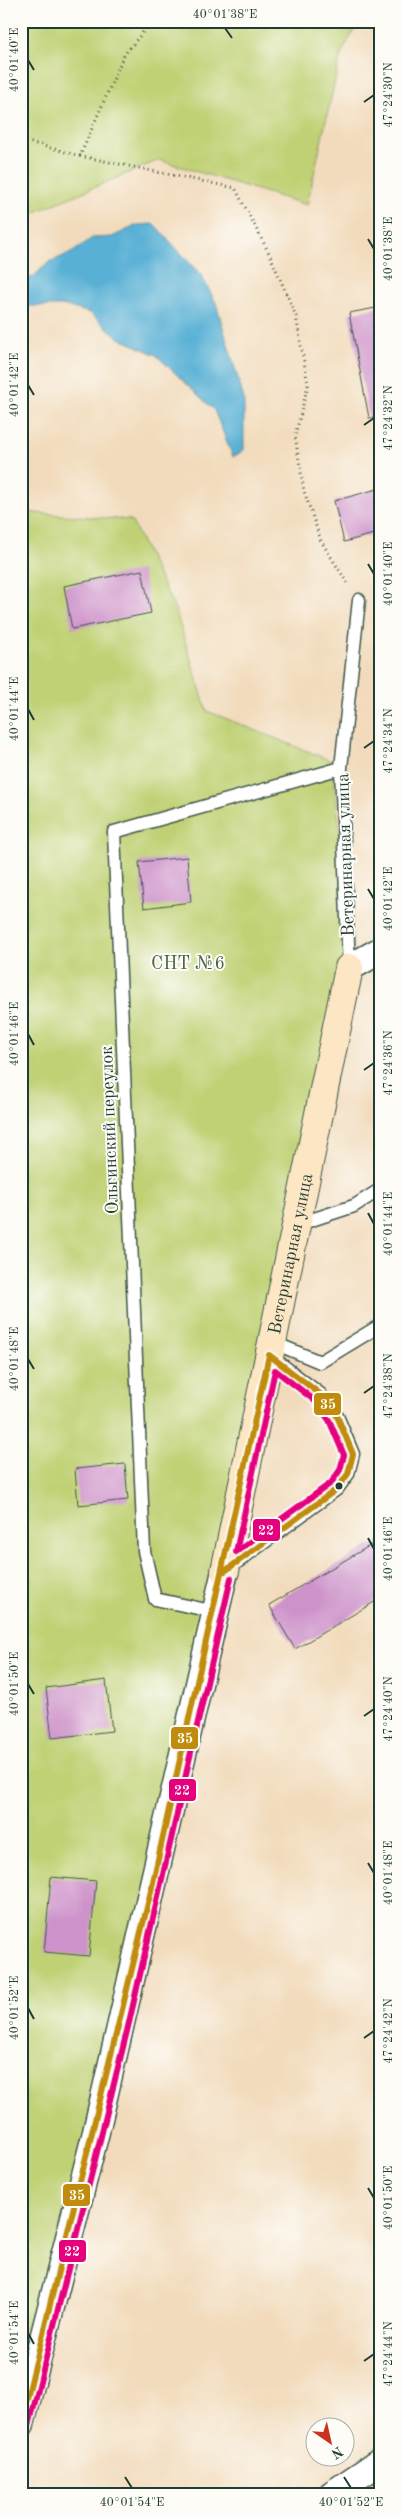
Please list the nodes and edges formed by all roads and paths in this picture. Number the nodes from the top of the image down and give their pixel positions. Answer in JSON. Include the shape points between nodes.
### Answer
{"nodes":[{"id":1,"x":152,"y":21,"type":"edge"},
{"id":2,"x":21,"y":140,"type":"edge"},
{"id":3,"x":80,"y":156,"type":"junction"},
{"id":4,"x":359,"y":600,"type":"joint"},
{"id":5,"x":341,"y":768,"type":"junction"},
{"id":6,"x":381,"y":950,"type":"edge"},
{"id":7,"x":349,"y":968,"type":"junction"},
{"id":8,"x":381,"y":1189,"type":"edge"},
{"id":9,"x":296,"y":1225,"type":"junction"},
{"id":10,"x":381,"y":1325,"type":"edge"},
{"id":11,"x":270,"y":1348,"type":"junction"},
{"id":12,"x":225,"y":1571,"type":"junction"},
{"id":13,"x":216,"y":1612,"type":"junction"},
{"id":14,"x":21,"y":2424,"type":"edge"},
{"id":15,"x":381,"y":2461,"type":"edge"},
{"id":16,"x":332,"y":2494,"type":"edge"}],
"edges":[{"from":1,"to":3,"type":"path","via":[[124,55]]},
{"from":2,"to":3,"type":"path"},
{"from":3,"to":4,"type":"path","via":[[235,188],[269,253],[296,316],[308,385],[295,436],[304,491],[321,541]]},
{"from":4,"to":5,"type":"lane","name":"Ветеринарная улица"},
{"from":5,"to":7,"type":"lane","name":"Ветеринарная улица"},
{"from":5,"to":13,"type":"lane","name":"Ольгинский переулок","via":[[114,832],[144,1551],[155,1599]]},
{"from":6,"to":7,"type":"street"},
{"from":7,"to":9,"type":"street","name":"Ветеринарная улица"},
{"from":8,"to":9,"type":"lane","via":[[354,1206]]},
{"from":9,"to":11,"type":"street","name":"Ветеринарная улица"},
{"from":10,"to":11,"type":"lane","via":[[320,1362]]},
{"from":11,"to":12,"type":"street","name":"Ветеринарная улица"},
{"from":11,"to":12,"type":"lane","via":[[320,1394],[337,1416],[353,1454],[348,1474],[337,1490]]},
{"from":12,"to":13,"type":"street","name":"Ветеринарная улица"},
{"from":13,"to":14,"type":"street","name":"Ветеринарная улица","via":[[96,2132]]},
{"from":15,"to":16,"type":"street"}]}
